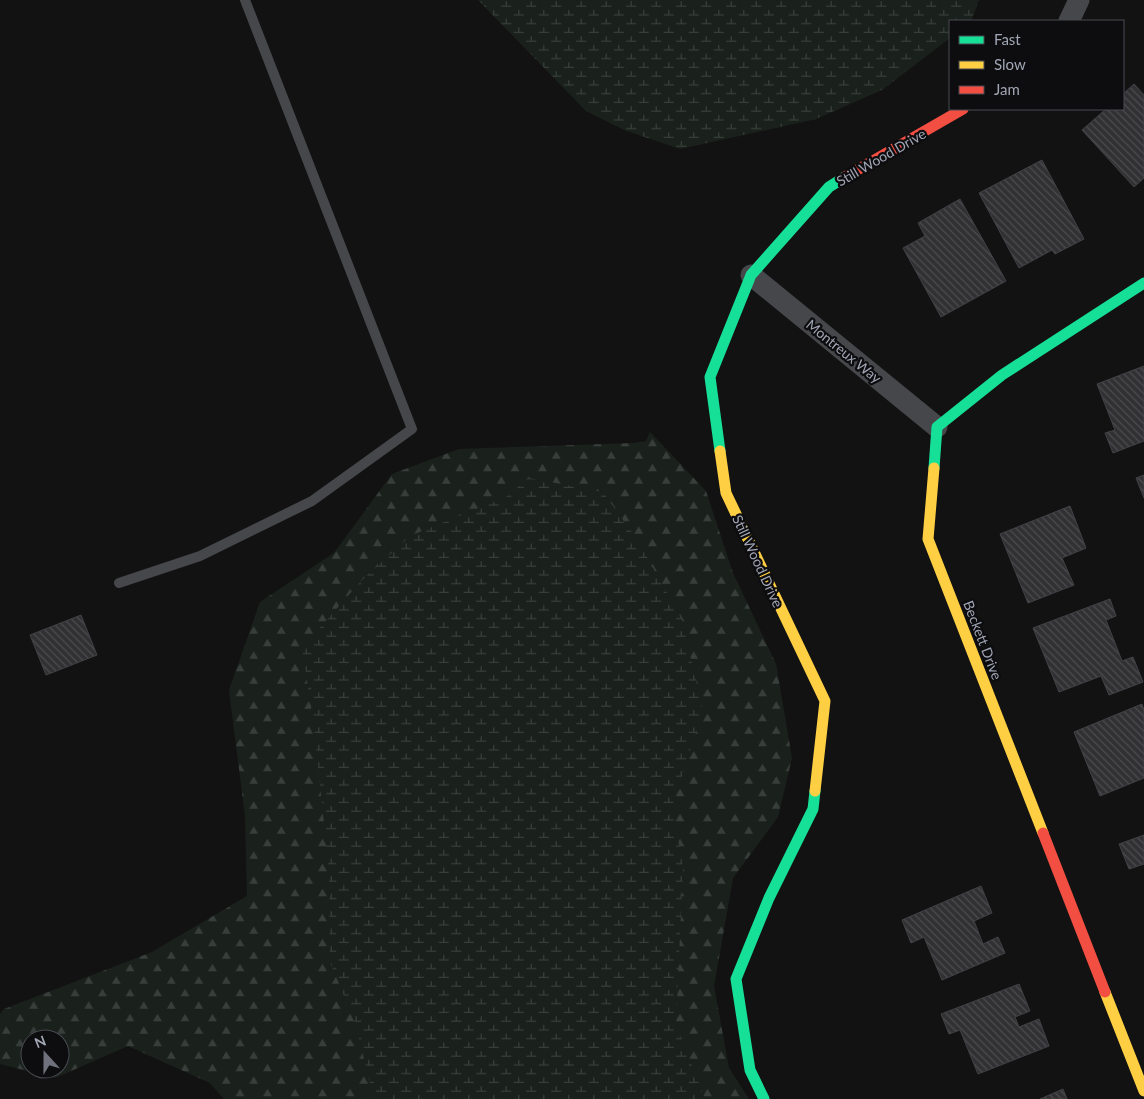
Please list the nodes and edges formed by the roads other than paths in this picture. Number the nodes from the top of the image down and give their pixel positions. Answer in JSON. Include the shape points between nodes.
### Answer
{"nodes":[{"id":1,"x":245,"y":0,"type":"edge"},
{"id":2,"x":1079,"y":0,"type":"edge"},
{"id":3,"x":1069,"y":20,"type":"edge"},
{"id":4,"x":961,"y":110,"type":"edge"},
{"id":5,"x":751,"y":275,"type":"junction"},
{"id":6,"x":1144,"y":283,"type":"edge"},
{"id":7,"x":937,"y":427,"type":"junction"},
{"id":8,"x":119,"y":583,"type":"dead end"},
{"id":9,"x":1144,"y":1091,"type":"edge"},
{"id":10,"x":764,"y":1099,"type":"edge"}],
"edges":[{"from":1,"to":8,"type":"lane","via":[[412,429],[312,501],[200,556]]},
{"from":2,"to":3,"type":"street"},
{"from":4,"to":5,"type":"street","name":"Still Wood Drive","via":[[829,187]]},
{"from":5,"to":7,"type":"street","name":"Montreux Way"},
{"from":5,"to":10,"type":"street","name":"Still Wood Drive","via":[[710,378],[726,493],[825,701],[814,809],[769,898],[736,979],[750,1070]]},
{"from":6,"to":7,"type":"street","via":[[1002,375]]},
{"from":7,"to":9,"type":"street","name":"Beckett Drive","via":[[928,539]]}]}
